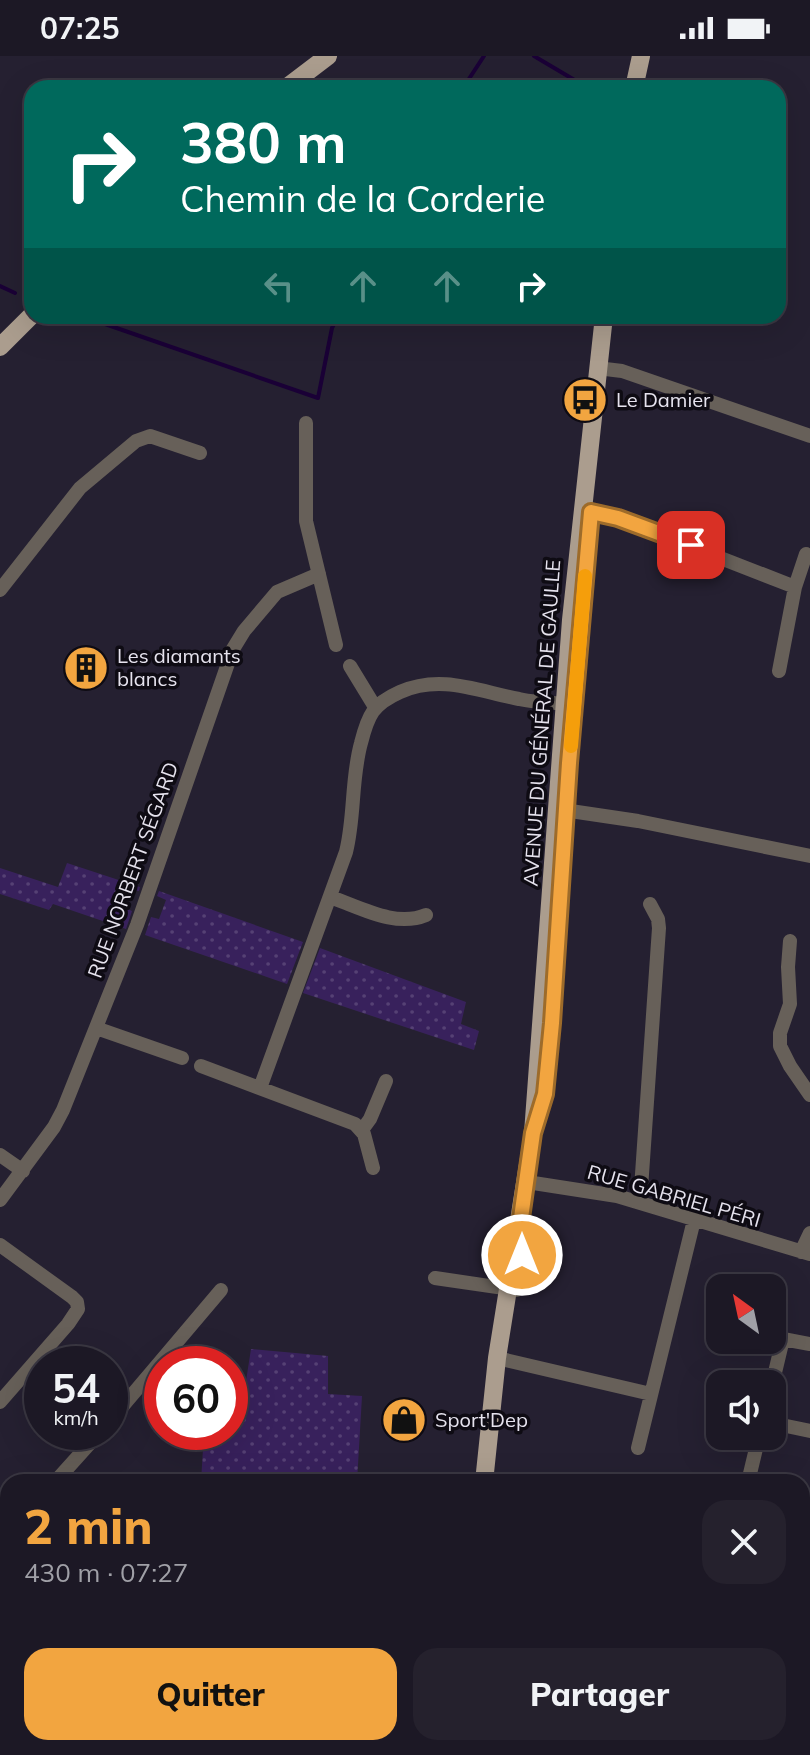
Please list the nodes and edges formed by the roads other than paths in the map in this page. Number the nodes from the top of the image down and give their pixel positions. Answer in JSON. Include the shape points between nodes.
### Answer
{"nodes":[{"id":1,"x":328,"y":56,"type":"edge"},
{"id":2,"x":641,"y":56,"type":"edge"},
{"id":3,"x":296,"y":80,"type":"edge"},
{"id":4,"x":637,"y":80,"type":"edge"},
{"id":5,"x":24,"y":323,"type":"edge"},
{"id":6,"x":604,"y":324,"type":"edge"},
{"id":7,"x":611,"y":324,"type":"edge"},
{"id":8,"x":0,"y":347,"type":"edge"},
{"id":9,"x":602,"y":369,"type":"junction"},
{"id":10,"x":306,"y":423,"type":"dead end"},
{"id":11,"x":810,"y":436,"type":"edge"},
{"id":12,"x":200,"y":453,"type":"dead end"},
{"id":13,"x":586,"y":512,"type":"junction"},
{"id":14,"x":806,"y":554,"type":"dead end"},
{"id":15,"x":319,"y":574,"type":"junction"},
{"id":16,"x":795,"y":587,"type":"junction"},
{"id":17,"x":0,"y":590,"type":"edge"},
{"id":18,"x":336,"y":645,"type":"dead end"},
{"id":19,"x":350,"y":666,"type":"dead end"},
{"id":20,"x":779,"y":671,"type":"dead end"},
{"id":21,"x":570,"y":704,"type":"junction"},
{"id":22,"x":375,"y":707,"type":"junction"},
{"id":23,"x":562,"y":810,"type":"junction"},
{"id":24,"x":810,"y":856,"type":"edge"},
{"id":25,"x":330,"y":897,"type":"junction"},
{"id":26,"x":650,"y":904,"type":"dead end"},
{"id":27,"x":426,"y":915,"type":"dead end"},
{"id":28,"x":790,"y":941,"type":"dead end"},
{"id":29,"x":96,"y":1028,"type":"junction"},
{"id":30,"x":182,"y":1058,"type":"dead end"},
{"id":31,"x":201,"y":1066,"type":"dead end"},
{"id":32,"x":386,"y":1081,"type":"dead end"},
{"id":33,"x":260,"y":1088,"type":"junction"},
{"id":34,"x":810,"y":1095,"type":"edge"},
{"id":35,"x":362,"y":1130,"type":"junction"},
{"id":36,"x":0,"y":1155,"type":"edge"},
{"id":37,"x":373,"y":1168,"type":"dead end"},
{"id":38,"x":23,"y":1171,"type":"junction"},
{"id":39,"x":527,"y":1182,"type":"junction"},
{"id":40,"x":0,"y":1200,"type":"edge"},
{"id":41,"x":640,"y":1203,"type":"junction"},
{"id":42,"x":694,"y":1220,"type":"junction"},
{"id":43,"x":810,"y":1233,"type":"edge"},
{"id":44,"x":0,"y":1245,"type":"edge"},
{"id":45,"x":805,"y":1253,"type":"edge"},
{"id":46,"x":435,"y":1278,"type":"dead end"},
{"id":47,"x":512,"y":1289,"type":"junction"},
{"id":48,"x":221,"y":1290,"type":"dead end"},
{"id":49,"x":810,"y":1344,"type":"edge"},
{"id":50,"x":502,"y":1359,"type":"junction"},
{"id":51,"x":776,"y":1370,"type":"edge"},
{"id":52,"x":651,"y":1394,"type":"junction"},
{"id":53,"x":128,"y":1400,"type":"edge"},
{"id":54,"x":0,"y":1402,"type":"edge"},
{"id":55,"x":786,"y":1426,"type":"edge"},
{"id":56,"x":810,"y":1431,"type":"edge"},
{"id":57,"x":638,"y":1448,"type":"dead end"},
{"id":58,"x":84,"y":1450,"type":"edge"},
{"id":59,"x":756,"y":1450,"type":"edge"},
{"id":60,"x":62,"y":1474,"type":"edge"},
{"id":61,"x":485,"y":1474,"type":"edge"},
{"id":62,"x":495,"y":1474,"type":"edge"},
{"id":63,"x":750,"y":1474,"type":"edge"}],
"edges":[{"from":1,"to":3,"type":"main road"},
{"from":2,"to":4,"type":"main road"},
{"from":5,"to":8,"type":"main road"},
{"from":6,"to":9,"type":"main road","name":"AVENUE DU GÉNÉRAL DE GAULLE"},
{"from":7,"to":9,"type":"main road","name":"AVENUE DU GÉNÉRAL DE GAULLE"},
{"from":9,"to":11,"type":"street","via":[[622,371]]},
{"from":9,"to":13,"type":"main road","name":"AVENUE DU GÉNÉRAL DE GAULLE"},
{"from":10,"to":15,"type":"street","via":[[306,521]]},
{"from":12,"to":17,"type":"street","via":[[150,436],[136,441],[80,488]]},
{"from":13,"to":16,"type":"street","via":[[618,518]]},
{"from":13,"to":21,"type":"main road","name":"AVENUE DU GÉNÉRAL DE GAULLE"},
{"from":14,"to":16,"type":"street"},
{"from":15,"to":18,"type":"street"},
{"from":15,"to":29,"type":"street","name":"RUE NORBERT SÉGARD","via":[[280,589],[236,642]]},
{"from":16,"to":20,"type":"street"},
{"from":19,"to":22,"type":"street"},
{"from":21,"to":22,"type":"street","via":[[435,682],[404,690]]},
{"from":21,"to":23,"type":"main road","name":"AVENUE DU GÉNÉRAL DE GAULLE"},
{"from":22,"to":25,"type":"street","via":[[360,745],[350,834]]},
{"from":23,"to":24,"type":"street"},
{"from":23,"to":39,"type":"main road","name":"AVENUE DU GÉNÉRAL DE GAULLE"},
{"from":25,"to":27,"type":"street","via":[[396,920]]},
{"from":25,"to":33,"type":"street"},
{"from":26,"to":41,"type":"street","via":[[659,928]]},
{"from":28,"to":34,"type":"street","via":[[790,1004],[780,1046]]},
{"from":29,"to":30,"type":"street"},
{"from":29,"to":38,"type":"street","name":"RUE NORBERT SÉGARD","via":[[59,1118]]},
{"from":31,"to":33,"type":"street"},
{"from":32,"to":35,"type":"street"},
{"from":33,"to":35,"type":"street"},
{"from":35,"to":37,"type":"street"},
{"from":36,"to":38,"type":"street"},
{"from":38,"to":40,"type":"street","name":"RUE NORBERT SÉGARD"},
{"from":39,"to":41,"type":"street","name":"RUE GABRIEL PÉRI"},
{"from":39,"to":47,"type":"main road","name":"AVENUE DU GÉNÉRAL DE GAULLE"},
{"from":41,"to":42,"type":"street","name":"RUE GABRIEL PÉRI"},
{"from":42,"to":45,"type":"street","name":"RUE GABRIEL PÉRI"},
{"from":42,"to":52,"type":"street"},
{"from":43,"to":45,"type":"street"},
{"from":44,"to":54,"type":"street","via":[[72,1297],[78,1309]]},
{"from":46,"to":47,"type":"street"},
{"from":47,"to":50,"type":"main road","name":"AVENUE DU GÉNÉRAL DE GAULLE"},
{"from":48,"to":53,"type":"street"},
{"from":49,"to":51,"type":"street","via":[[783,1339]]},
{"from":50,"to":52,"type":"street"},
{"from":50,"to":61,"type":"main road","name":"AVENUE DU GÉNÉRAL DE GAULLE"},
{"from":50,"to":62,"type":"main road","name":"AVENUE DU GÉNÉRAL DE GAULLE"},
{"from":52,"to":57,"type":"street"},
{"from":55,"to":56,"type":"street"},
{"from":58,"to":60,"type":"street"},
{"from":59,"to":63,"type":"street"}]}
